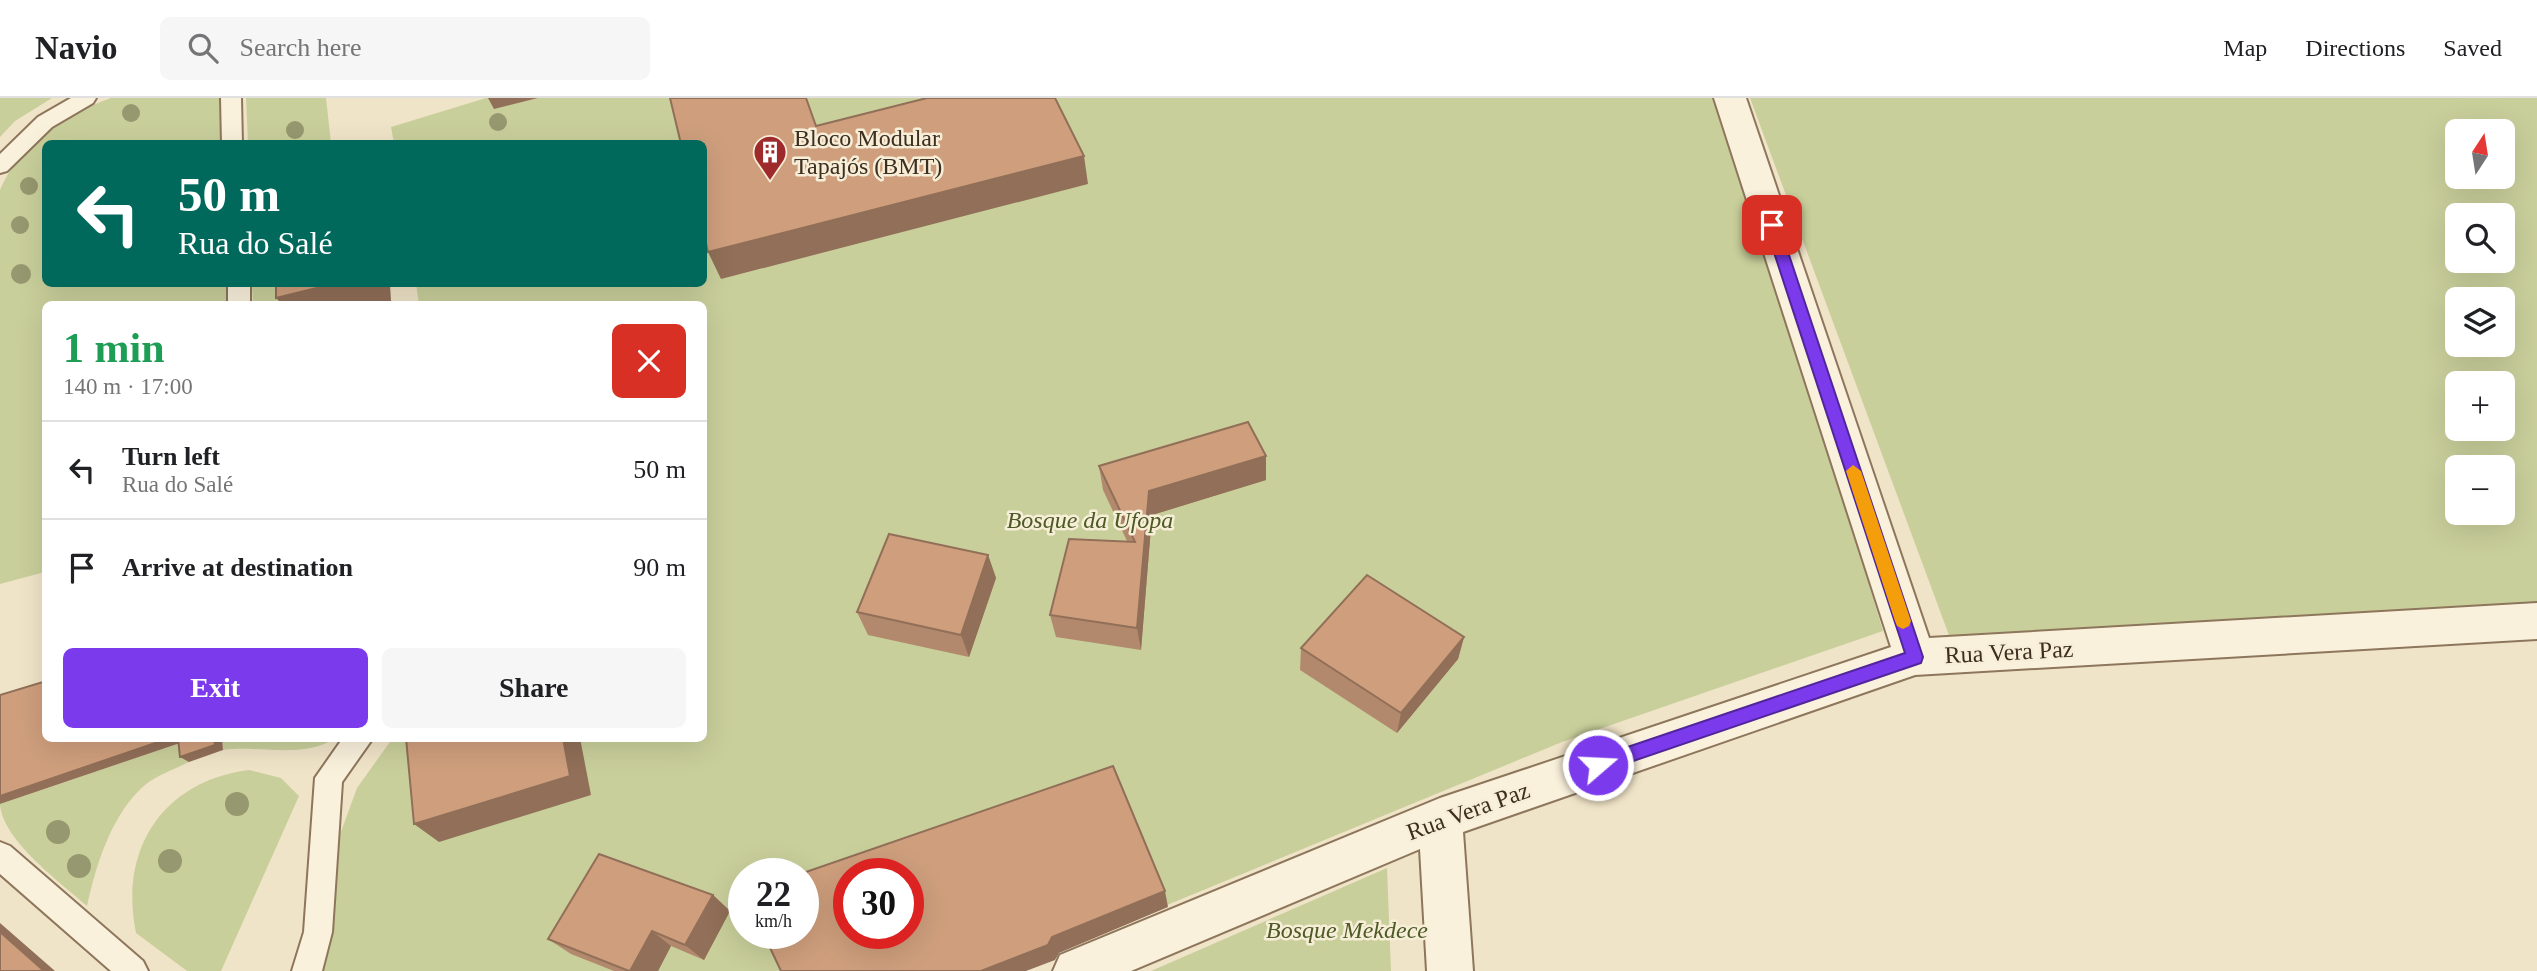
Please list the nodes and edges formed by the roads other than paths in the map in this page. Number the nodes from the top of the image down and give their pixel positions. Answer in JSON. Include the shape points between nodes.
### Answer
{"nodes":[{"id":1,"x":86,"y":98,"type":"edge"},
{"id":2,"x":231,"y":98,"type":"edge"},
{"id":3,"x":1730,"y":98,"type":"edge"},
{"id":4,"x":232,"y":140,"type":"edge"},
{"id":5,"x":0,"y":166,"type":"edge"},
{"id":6,"x":2537,"y":621,"type":"edge"},
{"id":7,"x":1915,"y":657,"type":"junction"},
{"id":8,"x":357,"y":742,"type":"edge"},
{"id":9,"x":1440,"y":819,"type":"junction"},
{"id":10,"x":0,"y":856,"type":"edge"},
{"id":11,"x":133,"y":971,"type":"edge"},
{"id":12,"x":307,"y":971,"type":"edge"},
{"id":13,"x":1076,"y":971,"type":"edge"},
{"id":14,"x":1450,"y":971,"type":"edge"}],
"edges":[{"from":1,"to":5,"type":"lane","via":[[44,122]]},
{"from":2,"to":4,"type":"lane"},
{"from":3,"to":7,"type":"street"},
{"from":6,"to":7,"type":"street","name":"Rua Vera Paz"},
{"from":7,"to":9,"type":"street","name":"Rua Vera Paz"},
{"from":8,"to":12,"type":"lane","via":[[330,778],[318,932]]},
{"from":9,"to":13,"type":"street","name":"Rua Vera Paz"},
{"from":9,"to":14,"type":"street"},
{"from":10,"to":11,"type":"lane"}]}
